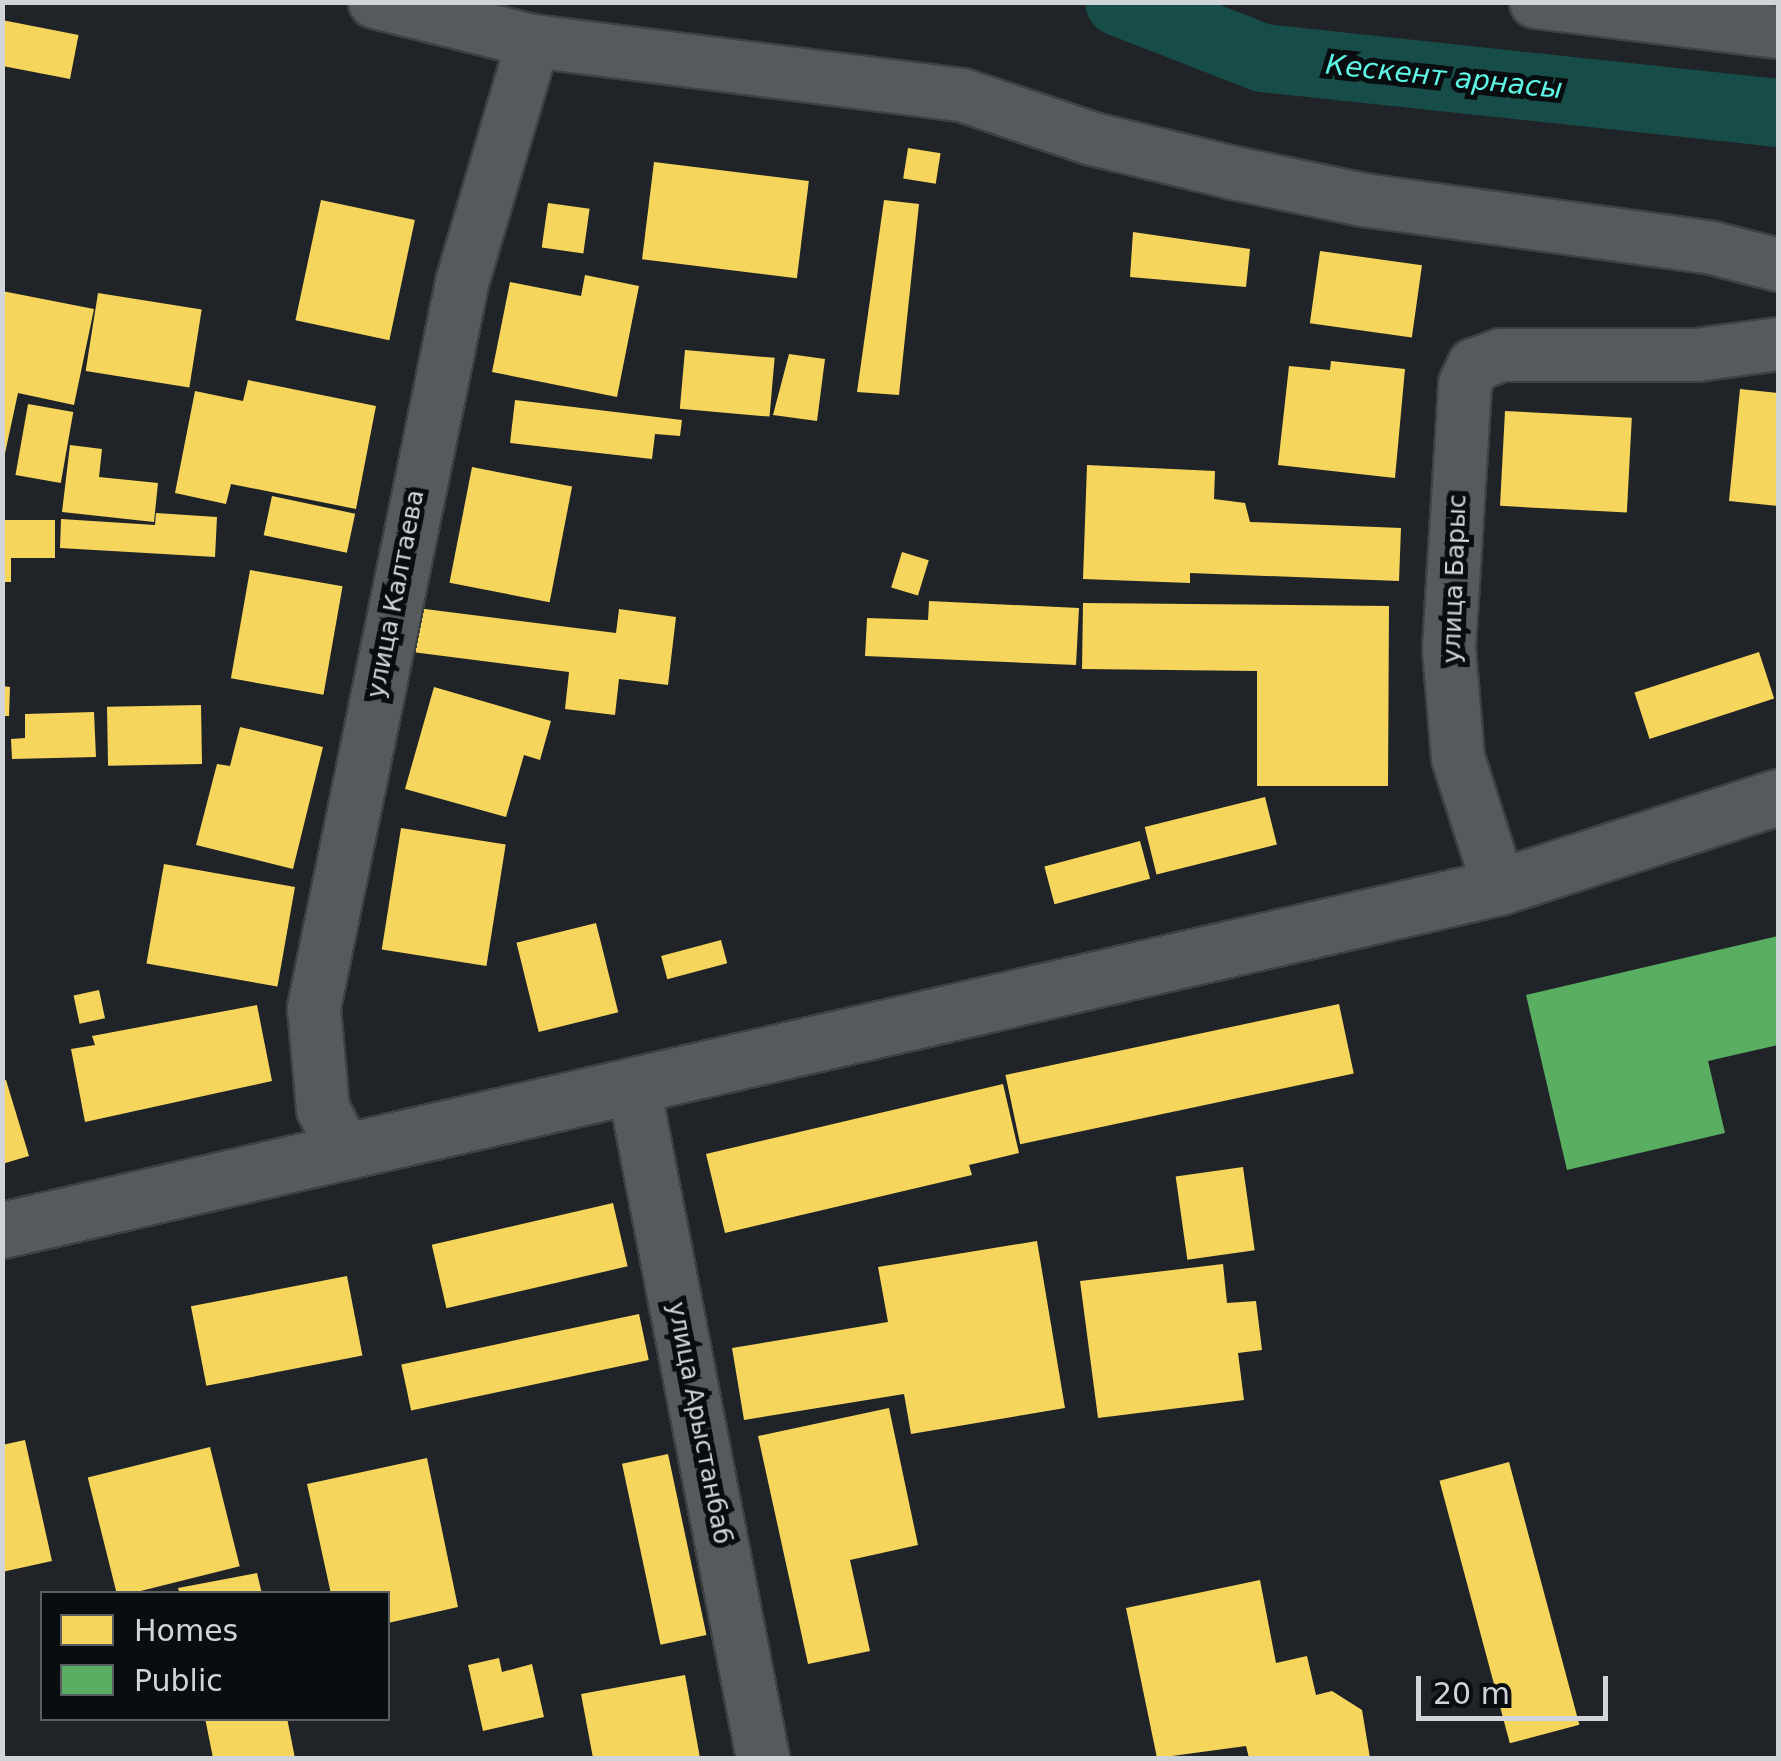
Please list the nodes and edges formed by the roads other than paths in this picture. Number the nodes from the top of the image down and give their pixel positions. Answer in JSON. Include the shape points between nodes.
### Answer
{"nodes":[{"id":1,"x":375,"y":2,"type":"edge"},
{"id":2,"x":1536,"y":2,"type":"edge"},
{"id":3,"x":1778,"y":32,"type":"edge"},
{"id":4,"x":533,"y":41,"type":"junction"},
{"id":5,"x":1778,"y":265,"type":"edge"},
{"id":6,"x":1778,"y":344,"type":"edge"},
{"id":7,"x":1778,"y":797,"type":"edge"},
{"id":8,"x":1499,"y":887,"type":"junction"},
{"id":9,"x":634,"y":1087,"type":"junction"},
{"id":10,"x":346,"y":1151,"type":"junction"},
{"id":11,"x":2,"y":1230,"type":"edge"},
{"id":12,"x":763,"y":1758,"type":"edge"}],
"edges":[{"from":1,"to":4,"type":"street"},
{"from":2,"to":3,"type":"street"},
{"from":4,"to":5,"type":"street","via":[[962,95],[1093,139],[1363,200],[1712,248]]},
{"from":4,"to":10,"type":"street","name":"улица Калтаева","via":[[462,283],[314,1008],[323,1109]]},
{"from":6,"to":8,"type":"street","name":"улица Барыс","via":[[1697,356],[1501,355],[1483,358],[1465,384],[1449,648],[1458,758]]},
{"from":7,"to":8,"type":"main road"},
{"from":8,"to":9,"type":"main road"},
{"from":9,"to":10,"type":"main road"},
{"from":9,"to":12,"type":"street","name":"улица Арыстанбаб"},
{"from":10,"to":11,"type":"main road"}]}
